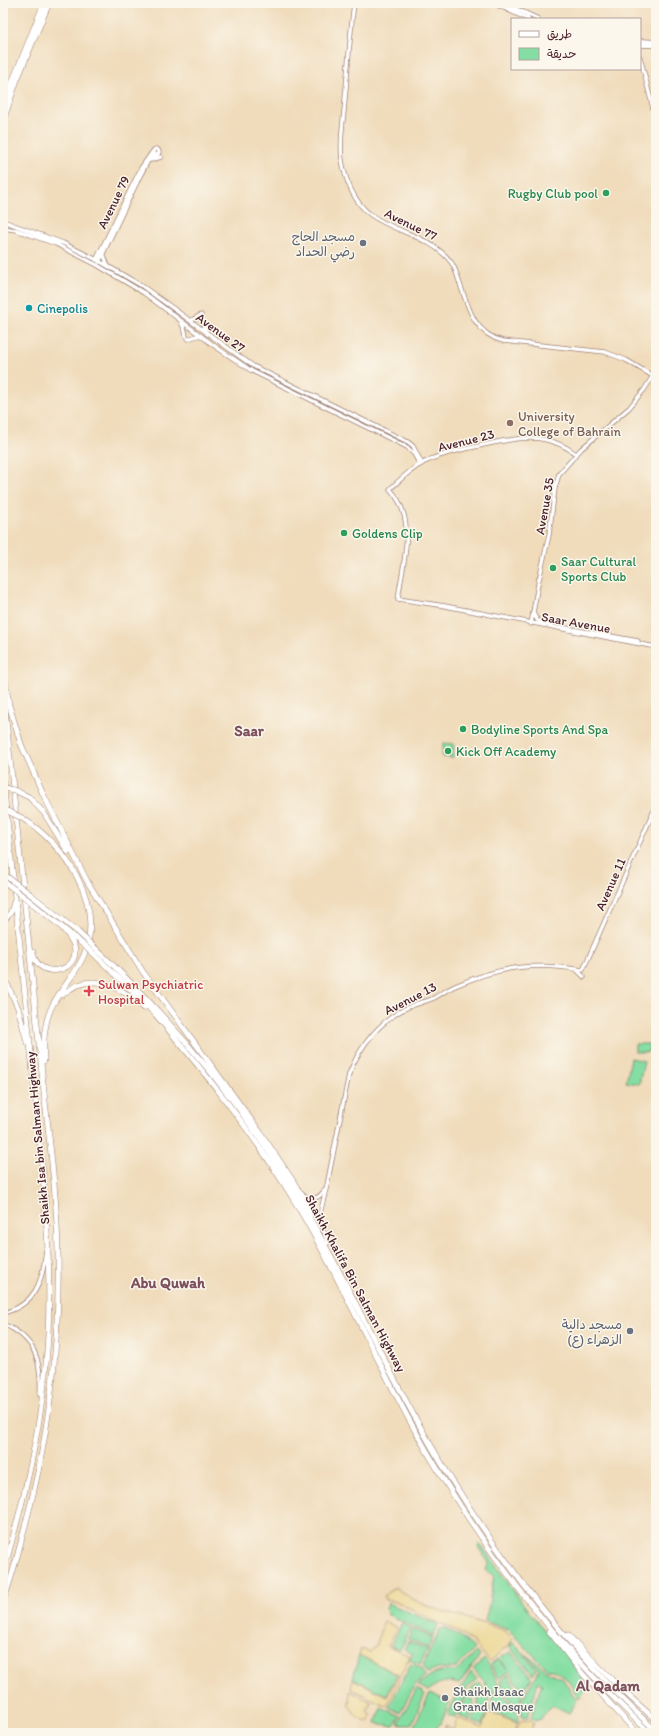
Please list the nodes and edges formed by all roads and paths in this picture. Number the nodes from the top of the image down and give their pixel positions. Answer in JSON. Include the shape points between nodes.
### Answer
{"nodes":[{"id":1,"x":44,"y":3,"type":"edge"},
{"id":2,"x":48,"y":3,"type":"edge"},
{"id":3,"x":354,"y":3,"type":"edge"},
{"id":4,"x":494,"y":3,"type":"edge"},
{"id":5,"x":503,"y":3,"type":"edge"},
{"id":6,"x":526,"y":18,"type":"edge"},
{"id":7,"x":536,"y":18,"type":"edge"},
{"id":8,"x":641,"y":41,"type":"edge"},
{"id":9,"x":656,"y":44,"type":"edge"},
{"id":10,"x":641,"y":45,"type":"edge"},
{"id":11,"x":651,"y":45,"type":"junction"},
{"id":12,"x":641,"y":50,"type":"edge"},
{"id":13,"x":641,"y":62,"type":"edge"},
{"id":14,"x":641,"y":67,"type":"edge"},
{"id":15,"x":644,"y":75,"type":"junction"},
{"id":16,"x":3,"y":106,"type":"edge"},
{"id":17,"x":656,"y":120,"type":"edge"},
{"id":18,"x":3,"y":121,"type":"edge"},
{"id":19,"x":161,"y":157,"type":"dead end"},
{"id":20,"x":148,"y":161,"type":"junction"},
{"id":21,"x":3,"y":221,"type":"edge"},
{"id":22,"x":3,"y":228,"type":"edge"},
{"id":23,"x":102,"y":252,"type":"junction"},
{"id":24,"x":86,"y":255,"type":"junction"},
{"id":25,"x":97,"y":262,"type":"junction"},
{"id":26,"x":108,"y":266,"type":"junction"},
{"id":27,"x":202,"y":316,"type":"dead end"},
{"id":28,"x":181,"y":321,"type":"junction"},
{"id":29,"x":190,"y":321,"type":"junction"},
{"id":30,"x":202,"y":321,"type":"dead end"},
{"id":31,"x":200,"y":335,"type":"junction"},
{"id":32,"x":207,"y":335,"type":"junction"},
{"id":33,"x":656,"y":371,"type":"edge"},
{"id":34,"x":653,"y":376,"type":"junction"},
{"id":35,"x":576,"y":454,"type":"junction"},
{"id":36,"x":418,"y":458,"type":"junction"},
{"id":37,"x":429,"y":460,"type":"junction"},
{"id":38,"x":421,"y":464,"type":"junction"},
{"id":39,"x":415,"y":469,"type":"junction"},
{"id":40,"x":398,"y":599,"type":"joint"},
{"id":41,"x":533,"y":610,"type":"junction"},
{"id":42,"x":530,"y":622,"type":"junction"},
{"id":43,"x":548,"y":625,"type":"junction"},
{"id":44,"x":656,"y":646,"type":"edge"},
{"id":45,"x":3,"y":668,"type":"edge"},
{"id":46,"x":3,"y":691,"type":"edge"},
{"id":47,"x":3,"y":780,"type":"edge"},
{"id":48,"x":3,"y":788,"type":"edge"},
{"id":49,"x":656,"y":806,"type":"edge"},
{"id":50,"x":3,"y":809,"type":"edge"},
{"id":51,"x":3,"y":827,"type":"edge"},
{"id":52,"x":11,"y":852,"type":"junction"},
{"id":53,"x":5,"y":875,"type":"edge"},
{"id":54,"x":87,"y":882,"type":"junction"},
{"id":55,"x":3,"y":883,"type":"edge"},
{"id":56,"x":15,"y":896,"type":"junction"},
{"id":57,"x":26,"y":920,"type":"junction"},
{"id":58,"x":3,"y":922,"type":"edge"},
{"id":59,"x":60,"y":925,"type":"junction"},
{"id":60,"x":568,"y":967,"type":"junction"},
{"id":61,"x":575,"y":969,"type":"junction"},
{"id":62,"x":584,"y":969,"type":"junction"},
{"id":63,"x":3,"y":976,"type":"edge"},
{"id":64,"x":584,"y":977,"type":"dead end"},
{"id":65,"x":51,"y":1010,"type":"junction"},
{"id":66,"x":170,"y":1022,"type":"junction"},
{"id":67,"x":165,"y":1027,"type":"junction"},
{"id":68,"x":215,"y":1070,"type":"junction"},
{"id":69,"x":34,"y":1081,"type":"junction"},
{"id":70,"x":46,"y":1111,"type":"junction"},
{"id":71,"x":293,"y":1181,"type":"junction"},
{"id":72,"x":327,"y":1185,"type":"junction"},
{"id":73,"x":47,"y":1227,"type":"junction"},
{"id":74,"x":328,"y":1243,"type":"junction"},
{"id":75,"x":3,"y":1314,"type":"edge"},
{"id":76,"x":3,"y":1324,"type":"edge"},
{"id":77,"x":369,"y":1330,"type":"junction"},
{"id":78,"x":40,"y":1410,"type":"junction"},
{"id":79,"x":3,"y":1572,"type":"edge"},
{"id":80,"x":11,"y":1580,"type":"junction"},
{"id":81,"x":3,"y":1601,"type":"edge"},
{"id":82,"x":540,"y":1606,"type":"junction"},
{"id":83,"x":3,"y":1608,"type":"edge"},
{"id":84,"x":544,"y":1621,"type":"junction"},
{"id":85,"x":656,"y":1720,"type":"edge"},
{"id":86,"x":656,"y":1731,"type":"edge"},
{"id":87,"x":637,"y":1733,"type":"edge"},
{"id":88,"x":650,"y":1733,"type":"edge"}],
"edges":[{"from":1,"to":16,"type":"highway"},
{"from":2,"to":18,"type":"highway"},
{"from":3,"to":34,"type":"street","name":"Avenue 77","via":[[341,146],[342,161],[359,203],[371,215],[428,243],[446,256],[452,264],[471,314],[478,326],[488,335],[503,341],[605,352],[626,360]]},
{"from":4,"to":6,"type":"main road"},
{"from":5,"to":7,"type":"main road"},
{"from":8,"to":9,"type":"main road"},
{"from":9,"to":11,"type":"main road"},
{"from":10,"to":11,"type":"main road"},
{"from":11,"to":12,"type":"main road"},
{"from":13,"to":15,"type":"street"},
{"from":14,"to":15,"type":"street"},
{"from":15,"to":17,"type":"street"},
{"from":19,"to":20,"type":"street"},
{"from":20,"to":23,"type":"street","name":"Avenue 79"},
{"from":20,"to":23,"type":"street","name":"Avenue 79","via":[[154,153],[141,168]]},
{"from":21,"to":24,"type":"street","name":"Avenue 27","via":[[42,234]]},
{"from":22,"to":25,"type":"street","name":"Avenue 27","via":[[56,244]]},
{"from":23,"to":24,"type":"street"},
{"from":23,"to":25,"type":"street","name":"Avenue 79"},
{"from":23,"to":26,"type":"street"},
{"from":24,"to":25,"type":"street","name":"Avenue 27"},
{"from":25,"to":26,"type":"street","name":"Avenue 27"},
{"from":25,"to":28,"type":"street","name":"Avenue 27"},
{"from":26,"to":29,"type":"street","name":"Avenue 27","via":[[142,286]]},
{"from":27,"to":29,"type":"street"},
{"from":28,"to":31,"type":"street","name":"Avenue 27"},
{"from":28,"to":31,"type":"street","via":[[187,337]]},
{"from":29,"to":32,"type":"street","name":"Avenue 27"},
{"from":30,"to":32,"type":"street"},
{"from":31,"to":36,"type":"street","name":"Avenue 27","via":[[233,359],[270,380],[407,447]]},
{"from":32,"to":36,"type":"street","name":"Avenue 27","via":[[264,373],[408,442],[413,446]]},
{"from":33,"to":34,"type":"street","name":"Avenue 35"},
{"from":34,"to":35,"type":"street","name":"Avenue 35","via":[[639,397]]},
{"from":35,"to":37,"type":"street","name":"Avenue 23","via":[[554,442],[525,437],[464,449]]},
{"from":35,"to":41,"type":"street","name":"Avenue 35","via":[[556,481],[549,535]]},
{"from":36,"to":37,"type":"street"},
{"from":36,"to":38,"type":"street","name":"Avenue 27"},
{"from":36,"to":39,"type":"street"},
{"from":37,"to":38,"type":"street","name":"Avenue 23"},
{"from":38,"to":39,"type":"street","name":"Avenue 23"},
{"from":39,"to":40,"type":"street","name":"Avenue 23","via":[[390,489],[402,505],[407,531]]},
{"from":40,"to":42,"type":"street","name":"Saar Avenue"},
{"from":41,"to":42,"type":"street","name":"Avenue 35"},
{"from":41,"to":43,"type":"street","via":[[537,620]]},
{"from":42,"to":43,"type":"street","name":"Saar Avenue"},
{"from":42,"to":44,"type":"street","name":"Saar Avenue"},
{"from":43,"to":44,"type":"street","name":"Saar Avenue"},
{"from":45,"to":54,"type":"highway","via":[[9,705],[21,744]]},
{"from":46,"to":57,"type":"highway","name":"Shaikh Isa bin Salman Highway"},
{"from":47,"to":52,"type":"highway","name":"Shaikh Isa bin Salman Highway"},
{"from":48,"to":54,"type":"highway","bridge":true,"via":[[28,797],[44,813]]},
{"from":49,"to":62,"type":"street","name":"Avenue 11"},
{"from":50,"to":65,"type":"highway","bridge":true,"via":[[22,818],[43,834],[65,857],[88,907],[89,933],[85,954]]},
{"from":51,"to":52,"type":"highway"},
{"from":52,"to":56,"type":"highway","name":"Shaikh Isa bin Salman Highway"},
{"from":53,"to":66,"type":"highway","name":"Shaikh Khalifa Bin Salman Highway","bridge":true,"via":[[94,946]]},
{"from":54,"to":68,"type":"highway","via":[[143,972]]},
{"from":55,"to":59,"type":"highway","name":"Shaikh Khalifa Bin Salman Highway","bridge":true},
{"from":56,"to":58,"type":"highway","via":[[11,912]]},
{"from":56,"to":69,"type":"highway","name":"Shaikh Isa bin Salman Highway"},
{"from":57,"to":59,"type":"highway","via":[[30,929],[34,957],[49,971],[65,968],[73,958],[74,945]]},
{"from":57,"to":70,"type":"highway","name":"Shaikh Isa bin Salman Highway"},
{"from":59,"to":67,"type":"highway","name":"Shaikh Khalifa Bin Salman Highway","bridge":true,"via":[[93,953]]},
{"from":60,"to":61,"type":"street","name":"Avenue 13"},
{"from":60,"to":62,"type":"street","name":"Avenue 13"},
{"from":60,"to":72,"type":"street","name":"Avenue 13","via":[[542,965],[504,969],[454,986],[387,1020],[367,1042],[352,1065]]},
{"from":61,"to":62,"type":"street","name":"Avenue 13"},
{"from":61,"to":64,"type":"street"},
{"from":63,"to":69,"type":"highway","via":[[23,1022]]},
{"from":65,"to":67,"type":"highway","via":[[68,989],[87,982],[100,982],[109,984],[129,996]]},
{"from":65,"to":70,"type":"highway","via":[[43,1039]]},
{"from":66,"to":68,"type":"highway"},
{"from":66,"to":77,"type":"highway","name":"Shaikh Khalifa Bin Salman Highway","via":[[229,1095],[289,1182]]},
{"from":67,"to":84,"type":"highway","name":"Shaikh Khalifa Bin Salman Highway","via":[[226,1098],[285,1185],[430,1456],[493,1554]]},
{"from":68,"to":71,"type":"highway"},
{"from":69,"to":73,"type":"highway","name":"Shaikh Isa bin Salman Highway"},
{"from":70,"to":80,"type":"highway","name":"Shaikh Isa bin Salman Highway","via":[[58,1250],[54,1363],[44,1447]]},
{"from":71,"to":72,"type":"street","via":[[309,1198],[319,1197]]},
{"from":71,"to":74,"type":"highway"},
{"from":72,"to":74,"type":"street","name":"Avenue 13","via":[[319,1218]]},
{"from":73,"to":75,"type":"street","via":[[44,1271],[39,1284],[32,1296],[21,1306]]},
{"from":73,"to":78,"type":"highway","name":"Shaikh Isa bin Salman Highway","via":[[50,1264],[49,1320]]},
{"from":74,"to":77,"type":"highway"},
{"from":76,"to":78,"type":"street","via":[[21,1334],[36,1354],[41,1373]]},
{"from":77,"to":82,"type":"highway","name":"Shaikh Khalifa Bin Salman Highway","via":[[417,1422],[456,1488]]},
{"from":78,"to":79,"type":"highway","via":[[22,1507]]},
{"from":80,"to":81,"type":"highway"},
{"from":80,"to":83,"type":"highway"},
{"from":82,"to":85,"type":"highway","via":[[598,1667]]},
{"from":82,"to":86,"type":"highway","name":"Shaikh Khalifa Bin Salman Highway","via":[[597,1673]]},
{"from":84,"to":87,"type":"highway","via":[[551,1634],[582,1673]]},
{"from":84,"to":88,"type":"highway","name":"Shaikh Khalifa Bin Salman Highway","via":[[608,1693]]}]}
